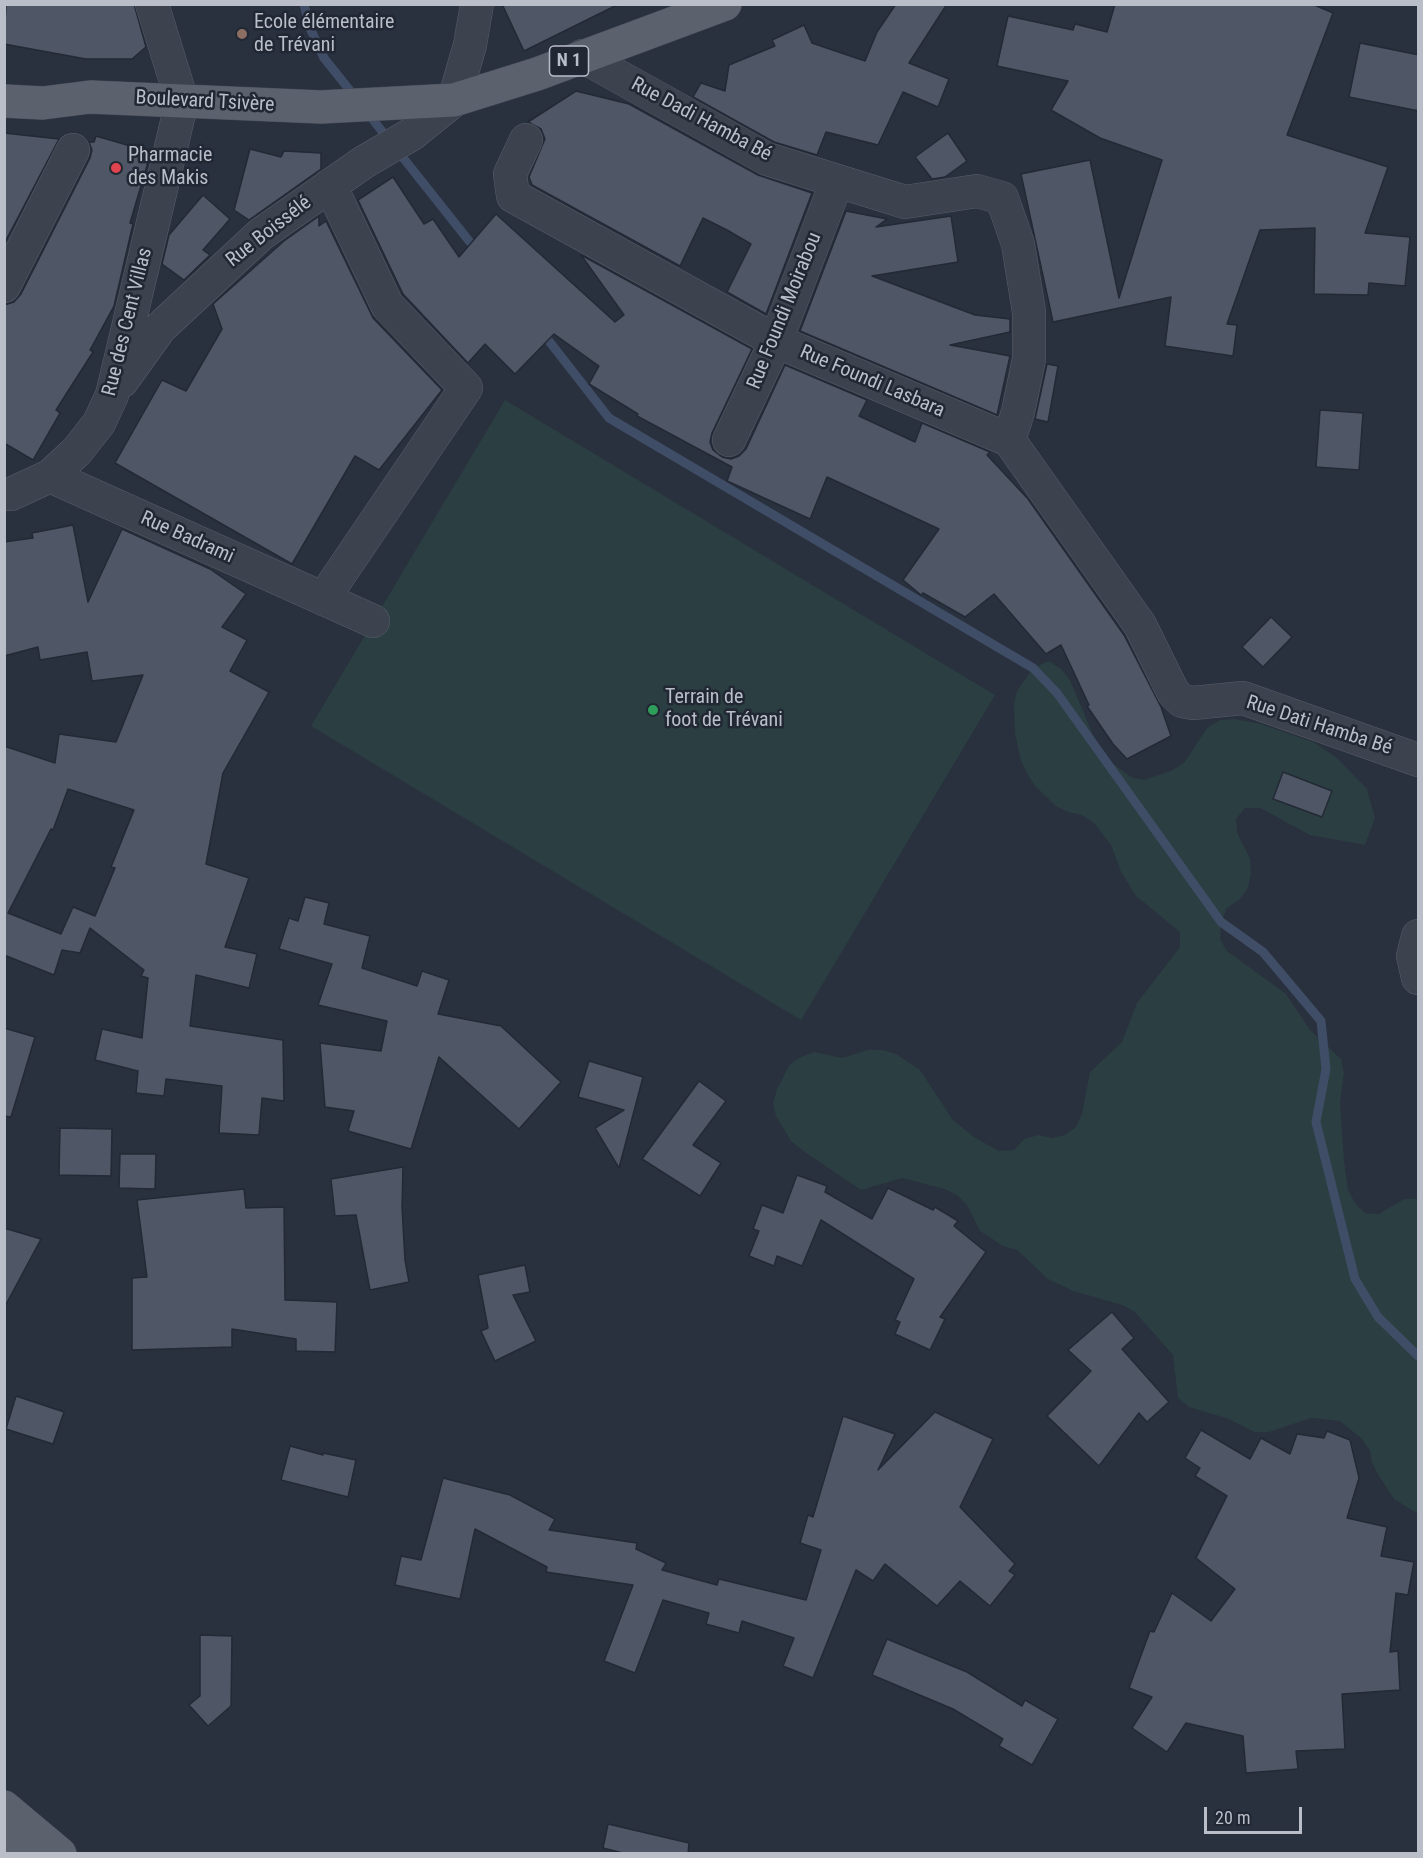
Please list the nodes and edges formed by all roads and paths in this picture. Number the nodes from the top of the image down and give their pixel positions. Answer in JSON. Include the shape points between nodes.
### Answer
{"nodes":[{"id":1,"x":152,"y":4,"type":"edge"},
{"id":2,"x":477,"y":4,"type":"edge"},
{"id":3,"x":725,"y":4,"type":"edge"},
{"id":4,"x":582,"y":56,"type":"junction"},
{"id":5,"x":4,"y":80,"type":"edge"},
{"id":6,"x":90,"y":97,"type":"junction"},
{"id":7,"x":454,"y":100,"type":"junction"},
{"id":8,"x":4,"y":101,"type":"edge"},
{"id":9,"x":182,"y":101,"type":"junction"},
{"id":10,"x":526,"y":140,"type":"dead end"},
{"id":11,"x":73,"y":150,"type":"dead end"},
{"id":12,"x":837,"y":181,"type":"junction"},
{"id":13,"x":330,"y":185,"type":"junction"},
{"id":14,"x":8,"y":270,"type":"edge"},
{"id":15,"x":776,"y":341,"type":"junction"},
{"id":16,"x":112,"y":395,"type":"junction"},
{"id":17,"x":729,"y":440,"type":"dead end"},
{"id":18,"x":1009,"y":440,"type":"junction"},
{"id":19,"x":51,"y":476,"type":"junction"},
{"id":20,"x":4,"y":494,"type":"edge"},
{"id":21,"x":323,"y":599,"type":"junction"},
{"id":22,"x":373,"y":621,"type":"dead end"},
{"id":23,"x":1419,"y":760,"type":"edge"},
{"id":24,"x":1419,"y":936,"type":"edge"},
{"id":25,"x":1419,"y":978,"type":"edge"},
{"id":26,"x":4,"y":1807,"type":"edge"},
{"id":27,"x":4,"y":1837,"type":"edge"},
{"id":28,"x":29,"y":1854,"type":"edge"},
{"id":29,"x":60,"y":1854,"type":"edge"}],
"edges":[{"from":1,"to":9,"type":"street"},
{"from":2,"to":7,"type":"street"},
{"from":3,"to":4,"type":"main road","number":"N 1"},
{"from":4,"to":7,"type":"main road","number":"N 1","via":[[537,75]]},
{"from":4,"to":12,"type":"street","name":"Rue Dadi Hamba Bé","via":[[767,159]]},
{"from":5,"to":6,"type":"main road","name":"Boulevard Tsivère","number":"N 1","via":[[46,84]]},
{"from":6,"to":8,"type":"main road","name":"Boulevard Tsivère","number":"N 1","via":[[43,103]]},
{"from":6,"to":9,"type":"main road","name":"Boulevard Tsivère","number":"N 1"},
{"from":7,"to":9,"type":"main road","name":"Boulevard Tsivère","number":"N 1","via":[[321,107]]},
{"from":7,"to":13,"type":"street","name":"Rue Boissélé","via":[[412,135]]},
{"from":9,"to":16,"type":"street","name":"Rue des Cent Villas"},
{"from":10,"to":15,"type":"street","name":"Rue Foundi Lasbara","via":[[510,174],[513,196]]},
{"from":11,"to":14,"type":"street"},
{"from":12,"to":15,"type":"street","name":"Rue Foundi Moirabou"},
{"from":12,"to":18,"type":"street","name":"Rue Dadi Hamba Bé","via":[[905,202],[977,191],[1002,198],[1018,244],[1029,312],[1029,359]]},
{"from":13,"to":16,"type":"street","name":"Rue Boissélé","via":[[261,234],[203,285],[160,328]]},
{"from":13,"to":21,"type":"street","via":[[387,305],[466,388]]},
{"from":15,"to":17,"type":"street","name":"Rue Foundi Moirabou"},
{"from":15,"to":18,"type":"street","name":"Rue Foundi Lasbara"},
{"from":16,"to":19,"type":"street","name":"Rue des Cent Villas","via":[[99,423]]},
{"from":18,"to":23,"type":"street","name":"Rue Dati Hamba Bé","via":[[1140,626],[1173,692],[1182,701],[1243,698]]},
{"from":19,"to":20,"type":"street","name":"Rue des Cent Villas"},
{"from":19,"to":21,"type":"street","name":"Rue Badrami"},
{"from":21,"to":22,"type":"street","name":"Rue Badrami"},
{"from":24,"to":25,"type":"street","via":[[1413,956]]},
{"from":26,"to":29,"type":"main road"},
{"from":27,"to":28,"type":"main road"}]}
